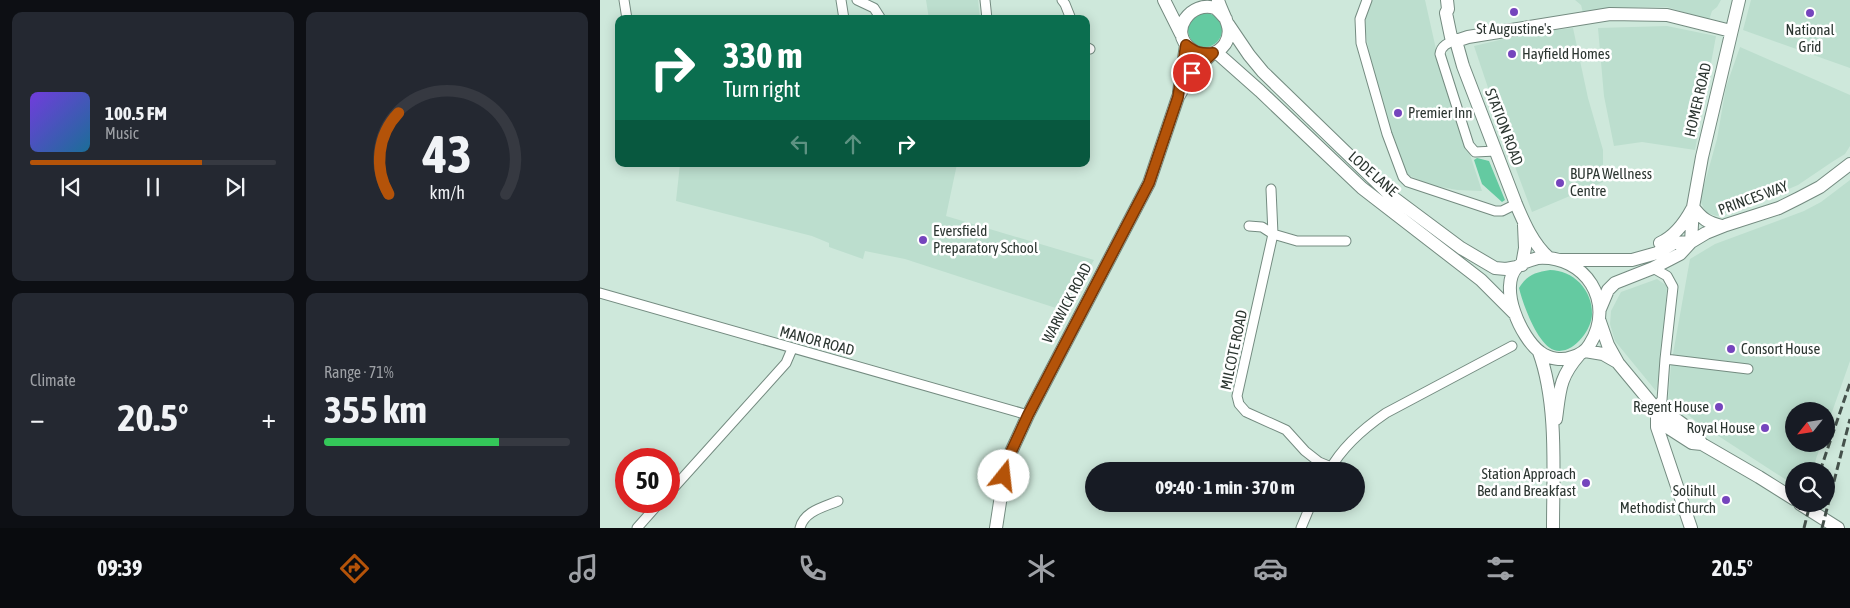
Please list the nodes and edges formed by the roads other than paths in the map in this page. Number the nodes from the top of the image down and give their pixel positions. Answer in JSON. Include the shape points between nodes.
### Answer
{"nodes":[{"id":1,"x":624,"y":0,"type":"edge"},
{"id":2,"x":841,"y":0,"type":"edge"},
{"id":3,"x":857,"y":0,"type":"edge"},
{"id":4,"x":985,"y":0,"type":"edge"},
{"id":5,"x":1062,"y":0,"type":"edge"},
{"id":6,"x":1164,"y":0,"type":"edge"},
{"id":7,"x":1367,"y":0,"type":"edge"},
{"id":8,"x":1739,"y":0,"type":"edge"},
{"id":9,"x":1193,"y":3,"type":"edge"},
{"id":10,"x":1213,"y":3,"type":"edge"},
{"id":11,"x":1447,"y":4,"type":"edge"},
{"id":12,"x":626,"y":15,"type":"edge"},
{"id":13,"x":843,"y":15,"type":"edge"},
{"id":14,"x":878,"y":15,"type":"edge"},
{"id":15,"x":987,"y":15,"type":"edge"},
{"id":16,"x":1069,"y":15,"type":"edge"},
{"id":17,"x":1228,"y":22,"type":"junction"},
{"id":18,"x":1731,"y":31,"type":"junction"},
{"id":19,"x":1184,"y":41,"type":"junction"},
{"id":20,"x":1456,"y":41,"type":"junction"},
{"id":21,"x":1215,"y":52,"type":"junction"},
{"id":22,"x":1178,"y":97,"type":"junction"},
{"id":23,"x":1496,"y":151,"type":"junction"},
{"id":24,"x":1850,"y":164,"type":"edge"},
{"id":25,"x":1271,"y":189,"type":"dead end"},
{"id":26,"x":1516,"y":204,"type":"junction"},
{"id":27,"x":1693,"y":207,"type":"junction"},
{"id":28,"x":1524,"y":223,"type":"junction"},
{"id":29,"x":1249,"y":226,"type":"dead end"},
{"id":30,"x":1722,"y":226,"type":"junction"},
{"id":31,"x":1273,"y":234,"type":"junction"},
{"id":32,"x":1346,"y":241,"type":"dead end"},
{"id":33,"x":1691,"y":242,"type":"junction"},
{"id":34,"x":1553,"y":259,"type":"junction"},
{"id":35,"x":1605,"y":260,"type":"junction"},
{"id":36,"x":1520,"y":266,"type":"junction"},
{"id":37,"x":1653,"y":268,"type":"junction"},
{"id":38,"x":600,"y":293,"type":"edge"},
{"id":39,"x":1515,"y":314,"type":"junction"},
{"id":40,"x":1599,"y":314,"type":"junction"},
{"id":41,"x":1512,"y":346,"type":"dead end"},
{"id":42,"x":792,"y":349,"type":"junction"},
{"id":43,"x":1540,"y":352,"type":"junction"},
{"id":44,"x":1582,"y":353,"type":"junction"},
{"id":45,"x":1665,"y":359,"type":"junction"},
{"id":46,"x":1618,"y":362,"type":"junction"},
{"id":47,"x":1748,"y":369,"type":"dead end"},
{"id":48,"x":1656,"y":409,"type":"junction"},
{"id":49,"x":1028,"y":415,"type":"junction"},
{"id":50,"x":1553,"y":441,"type":"junction"},
{"id":51,"x":1319,"y":462,"type":"edge"},
{"id":52,"x":1336,"y":462,"type":"edge"},
{"id":53,"x":680,"y":481,"type":"edge"},
{"id":54,"x":1785,"y":493,"type":"edge"},
{"id":55,"x":838,"y":501,"type":"dead end"},
{"id":56,"x":1308,"y":512,"type":"edge"},
{"id":57,"x":1813,"y":512,"type":"edge"},
{"id":58,"x":650,"y":513,"type":"edge"},
{"id":59,"x":637,"y":528,"type":"edge"},
{"id":60,"x":800,"y":528,"type":"edge"},
{"id":61,"x":996,"y":528,"type":"edge"},
{"id":62,"x":1301,"y":528,"type":"edge"},
{"id":63,"x":1553,"y":528,"type":"edge"},
{"id":64,"x":1691,"y":528,"type":"edge"},
{"id":65,"x":1838,"y":528,"type":"edge"}],
"edges":[{"from":1,"to":12,"type":"street"},
{"from":2,"to":13,"type":"street"},
{"from":3,"to":14,"type":"street","via":[[874,8]]},
{"from":4,"to":15,"type":"street"},
{"from":5,"to":16,"type":"street"},
{"from":6,"to":19,"type":"main road"},
{"from":7,"to":26,"type":"street","via":[[1360,19],[1361,43],[1387,134],[1404,177],[1408,182],[1495,211]]},
{"from":8,"to":18,"type":"main road","name":"HOMER ROAD"},
{"from":9,"to":10,"type":"main road"},
{"from":9,"to":19,"type":"main road","via":[[1182,22]]},
{"from":10,"to":17,"type":"main road"},
{"from":11,"to":20,"type":"main road","name":"STATION ROAD","via":[[1454,16],[1458,34]]},
{"from":17,"to":21,"type":"main road","via":[[1225,45]]},
{"from":17,"to":36,"type":"main road","name":"LODE LANE","via":[[1263,72],[1390,195],[1461,248],[1495,268]]},
{"from":18,"to":20,"type":"main road","via":[[1667,15],[1610,14]]},
{"from":18,"to":27,"type":"main road","name":"HOMER ROAD"},
{"from":19,"to":21,"type":"main road","via":[[1195,52]]},
{"from":19,"to":22,"type":"main road","name":"WARWICK ROAD"},
{"from":20,"to":23,"type":"main road","name":"STATION ROAD","via":[[1462,66]]},
{"from":20,"to":23,"type":"street","via":[[1446,44],[1440,54],[1469,145],[1475,152]]},
{"from":21,"to":22,"type":"main road","name":"WARWICK ROAD","via":[[1192,73]]},
{"from":21,"to":39,"type":"main road","name":"LODE LANE","via":[[1362,188],[1481,280]]},
{"from":22,"to":49,"type":"main road","name":"WARWICK ROAD","via":[[1149,183]]},
{"from":23,"to":26,"type":"main road","name":"STATION ROAD"},
{"from":24,"to":30,"type":"main road","name":"PRINCES WAY","via":[[1820,187],[1779,208]]},
{"from":25,"to":31,"type":"street","name":"MILCOTE ROAD"},
{"from":26,"to":28,"type":"main road","name":"STATION ROAD"},
{"from":27,"to":30,"type":"main road","via":[[1700,218]]},
{"from":27,"to":33,"type":"main road","name":"HOMER ROAD"},
{"from":27,"to":35,"type":"main road","via":[[1684,224],[1665,240],[1644,250]]},
{"from":28,"to":34,"type":"main road","name":"STATION ROAD","via":[[1540,250]]},
{"from":28,"to":36,"type":"main road","name":"STATION ROAD"},
{"from":29,"to":31,"type":"street","via":[[1262,227]]},
{"from":30,"to":33,"type":"main road","name":"PRINCES WAY"},
{"from":31,"to":32,"type":"street","via":[[1296,241]]},
{"from":31,"to":51,"type":"street","name":"MILCOTE ROAD","via":[[1238,402],[1246,412],[1286,430]]},
{"from":33,"to":35,"type":"main road","name":"PRINCES WAY","via":[[1674,244],[1632,260]]},
{"from":33,"to":37,"type":"main road","name":"PRINCES WAY","via":[[1680,254]]},
{"from":34,"to":35,"type":"main road","name":"PRINCES WAY"},
{"from":34,"to":36,"type":"main road","via":[[1538,258]]},
{"from":34,"to":40,"type":"main road","via":[[1576,269],[1595,287]]},
{"from":36,"to":39,"type":"main road","via":[[1509,286]]},
{"from":37,"to":40,"type":"main road","name":"PRINCES WAY","via":[[1615,283],[1608,290]]},
{"from":37,"to":45,"type":"street","via":[[1667,276],[1673,288]]},
{"from":38,"to":42,"type":"street","name":"MANOR ROAD"},
{"from":39,"to":43,"type":"main road"},
{"from":40,"to":44,"type":"main road","via":[[1594,336]]},
{"from":40,"to":46,"type":"main road","via":[[1605,338]]},
{"from":41,"to":52,"type":"street","via":[[1386,413],[1362,431]]},
{"from":42,"to":49,"type":"street","name":"MANOR ROAD"},
{"from":42,"to":53,"type":"street","via":[[786,363]]},
{"from":43,"to":44,"type":"main road","via":[[1560,360]]},
{"from":43,"to":50,"type":"main road","via":[[1548,376]]},
{"from":44,"to":46,"type":"main road","via":[[1603,354]]},
{"from":44,"to":50,"type":"main road","via":[[1567,369],[1562,380]]},
{"from":45,"to":47,"type":"street"},
{"from":45,"to":48,"type":"street","via":[[1662,400]]},
{"from":46,"to":48,"type":"main road"},
{"from":48,"to":54,"type":"main road","via":[[1664,425]]},
{"from":48,"to":64,"type":"main road","via":[[1657,426]]},
{"from":49,"to":61,"type":"main road","name":"WARWICK ROAD","via":[[1004,476]]},
{"from":50,"to":63,"type":"main road"},
{"from":55,"to":60,"type":"street","via":[[811,512],[803,519]]},
{"from":56,"to":62,"type":"street"},
{"from":57,"to":65,"type":"main road"},
{"from":58,"to":59,"type":"street"}]}
